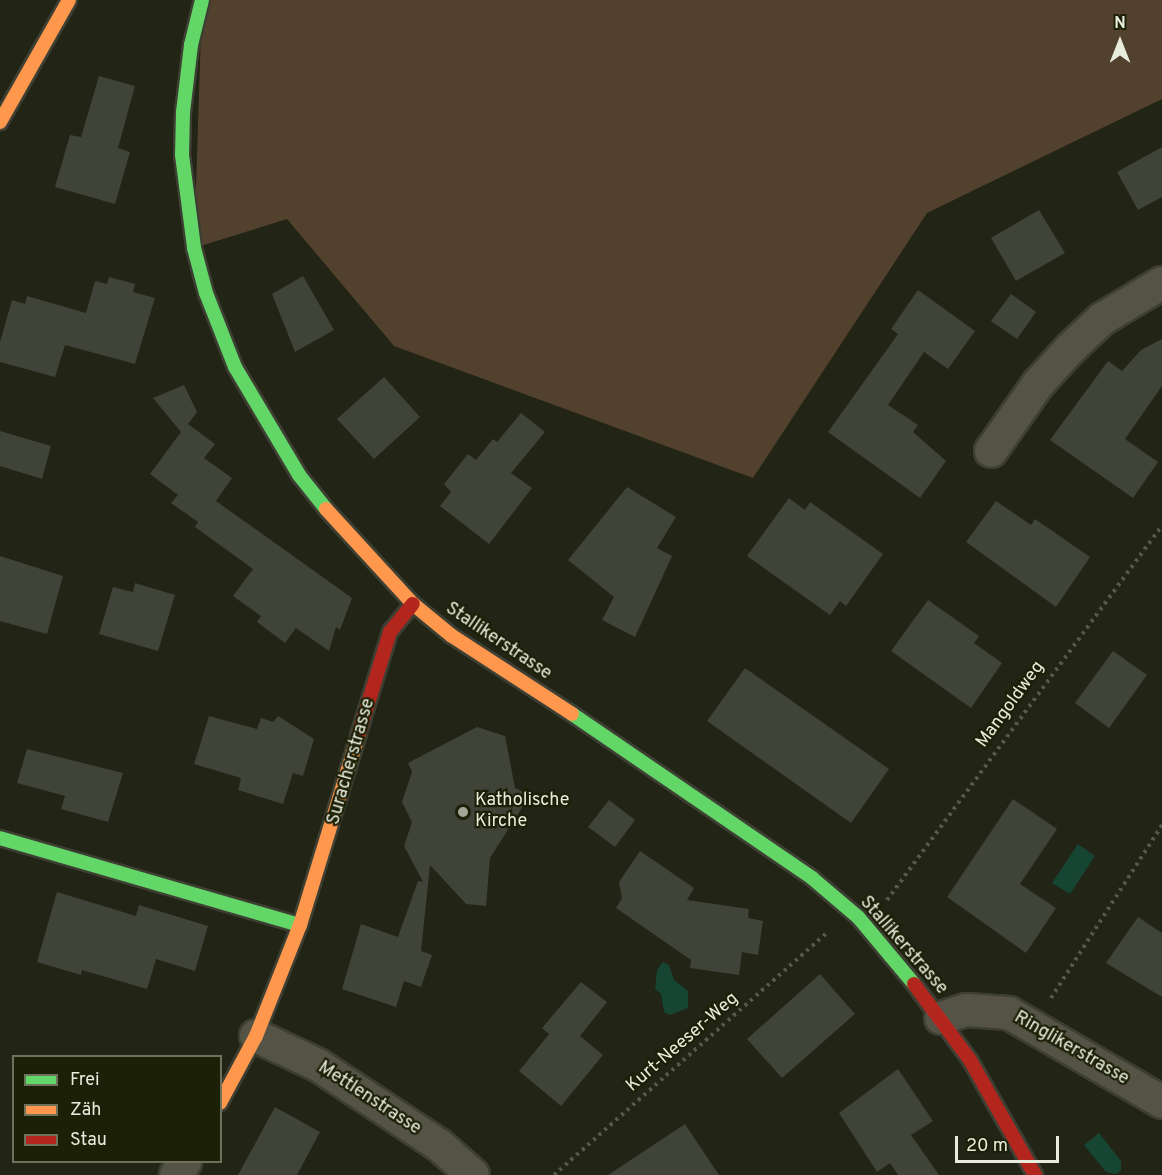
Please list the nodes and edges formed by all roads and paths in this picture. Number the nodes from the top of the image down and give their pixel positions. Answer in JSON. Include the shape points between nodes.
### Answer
{"nodes":[{"id":1,"x":69,"y":0,"type":"edge"},
{"id":2,"x":202,"y":0,"type":"edge"},
{"id":3,"x":0,"y":122,"type":"edge"},
{"id":4,"x":1162,"y":283,"type":"edge"},
{"id":5,"x":991,"y":451,"type":"dead end"},
{"id":6,"x":1162,"y":525,"type":"edge"},
{"id":7,"x":413,"y":604,"type":"junction"},
{"id":8,"x":1162,"y":825,"type":"edge"},
{"id":9,"x":0,"y":838,"type":"edge"},
{"id":10,"x":885,"y":903,"type":"dead end"},
{"id":11,"x":300,"y":925,"type":"junction"},
{"id":12,"x":828,"y":930,"type":"dead end"},
{"id":13,"x":941,"y":1018,"type":"junction"},
{"id":14,"x":1033,"y":1026,"type":"junction"},
{"id":15,"x":256,"y":1036,"type":"junction"},
{"id":16,"x":222,"y":1099,"type":"edge"},
{"id":17,"x":1162,"y":1102,"type":"edge"},
{"id":18,"x":473,"y":1175,"type":"edge"},
{"id":19,"x":554,"y":1175,"type":"edge"},
{"id":20,"x":1035,"y":1175,"type":"edge"}],
"edges":[{"from":1,"to":3,"type":"main road"},
{"from":2,"to":7,"type":"main road","name":"Stallikerstrasse","via":[[188,63],[182,155],[194,248],[206,293],[235,367],[273,437],[332,517]]},
{"from":4,"to":5,"type":"street","via":[[1102,319],[1070,349],[1038,384]]},
{"from":6,"to":10,"type":"path","name":"Mangoldweg"},
{"from":7,"to":11,"type":"main road","name":"Suracherstrasse","via":[[390,632]]},
{"from":7,"to":13,"type":"main road","name":"Stallikerstrasse","via":[[460,641],[605,735],[838,898],[894,958]]},
{"from":8,"to":14,"type":"path"},
{"from":9,"to":11,"type":"main road"},
{"from":11,"to":15,"type":"main road","name":"Suracherstrasse"},
{"from":12,"to":19,"type":"path","name":"Kurt-Neeser-Weg"},
{"from":13,"to":14,"type":"street","name":"Ringlikerstrasse","via":[[986,1009],[1009,1013]]},
{"from":13,"to":20,"type":"main road","name":"Stallikerstrasse","via":[[993,1097]]},
{"from":14,"to":17,"type":"street","name":"Ringlikerstrasse"},
{"from":15,"to":16,"type":"main road","name":"Suracherstrasse"},
{"from":15,"to":18,"type":"street","name":"Mettlenstrasse","via":[[318,1065],[439,1145]]}]}
